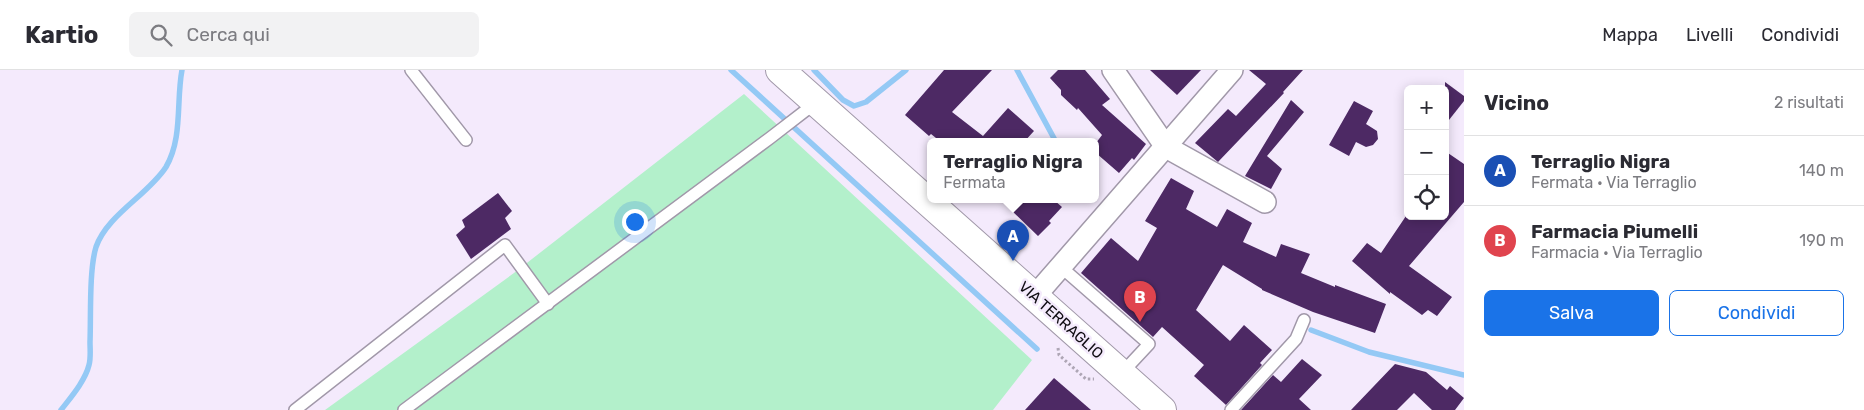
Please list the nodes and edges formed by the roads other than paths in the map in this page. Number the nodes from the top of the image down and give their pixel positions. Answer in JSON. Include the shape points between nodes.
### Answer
{"nodes":[{"id":1,"x":411,"y":70,"type":"edge"},
{"id":2,"x":780,"y":70,"type":"edge"},
{"id":3,"x":1113,"y":70,"type":"edge"},
{"id":4,"x":1232,"y":70,"type":"edge"},
{"id":5,"x":807,"y":108,"type":"junction"},
{"id":6,"x":466,"y":140,"type":"dead end"},
{"id":7,"x":1166,"y":147,"type":"junction"},
{"id":8,"x":1265,"y":202,"type":"dead end"},
{"id":9,"x":1061,"y":267,"type":"junction"},
{"id":10,"x":1035,"y":296,"type":"junction"},
{"id":11,"x":548,"y":304,"type":"junction"},
{"id":12,"x":1304,"y":320,"type":"dead end"},
{"id":13,"x":1121,"y":374,"type":"junction"},
{"id":14,"x":295,"y":410,"type":"edge"},
{"id":15,"x":404,"y":410,"type":"edge"},
{"id":16,"x":1162,"y":410,"type":"edge"},
{"id":17,"x":1231,"y":410,"type":"edge"}],
"edges":[{"from":1,"to":6,"type":"lane"},
{"from":2,"to":5,"type":"main road","name":"VIA TERRAGLIO"},
{"from":3,"to":7,"type":"street"},
{"from":4,"to":7,"type":"street"},
{"from":5,"to":10,"type":"main road","name":"VIA TERRAGLIO"},
{"from":5,"to":11,"type":"lane"},
{"from":7,"to":8,"type":"street"},
{"from":7,"to":9,"type":"street"},
{"from":9,"to":10,"type":"street"},
{"from":9,"to":13,"type":"lane","via":[[1149,344]]},
{"from":10,"to":13,"type":"main road","name":"VIA TERRAGLIO"},
{"from":11,"to":14,"type":"lane","via":[[505,245]]},
{"from":11,"to":15,"type":"lane"},
{"from":12,"to":17,"type":"lane","via":[[1296,339]]},
{"from":13,"to":16,"type":"main road","name":"VIA TERRAGLIO"}]}
